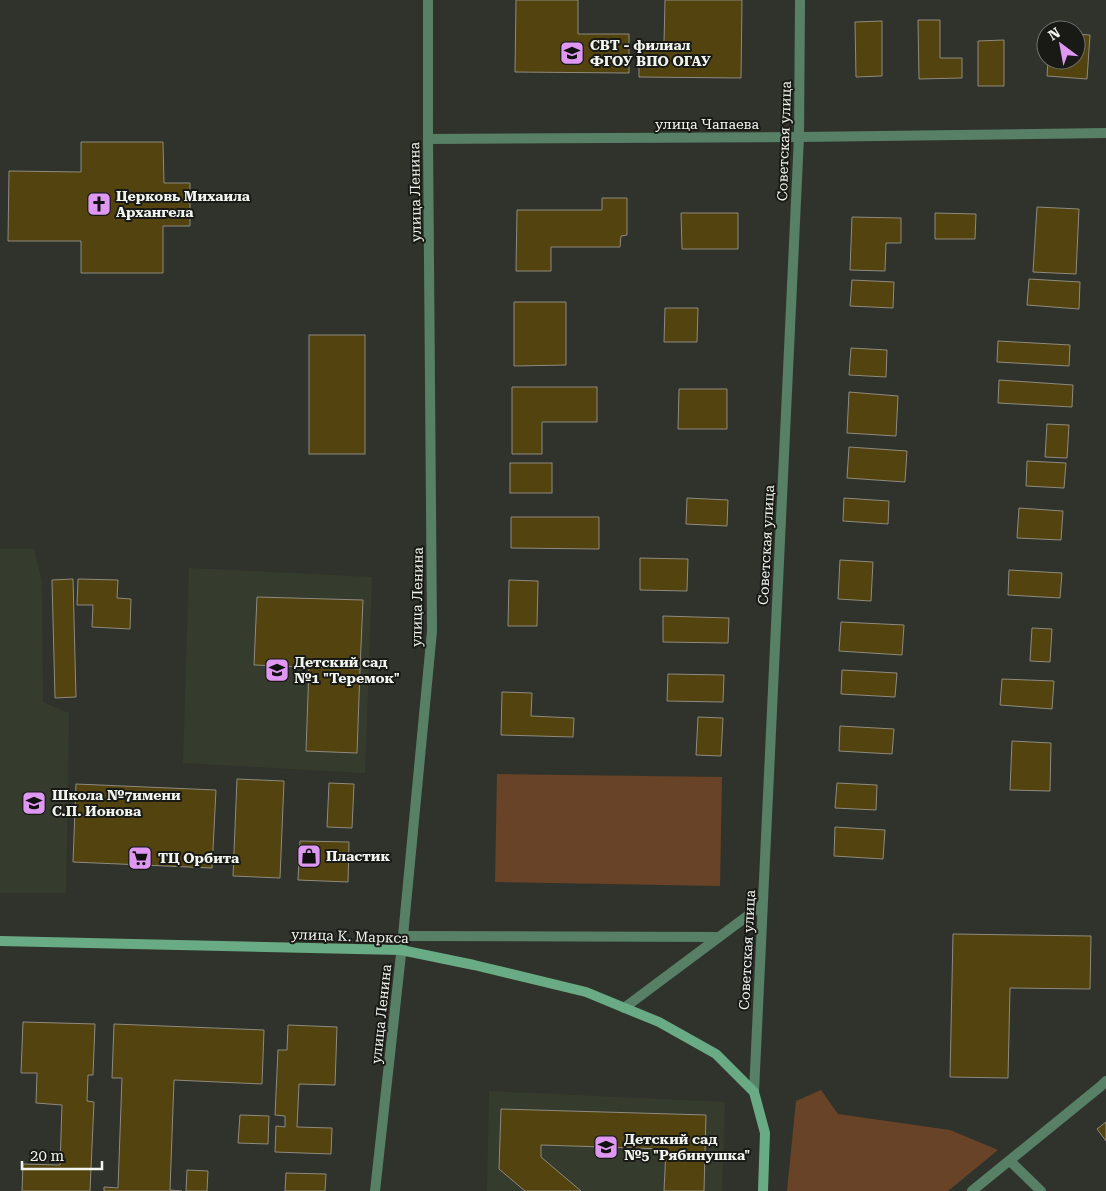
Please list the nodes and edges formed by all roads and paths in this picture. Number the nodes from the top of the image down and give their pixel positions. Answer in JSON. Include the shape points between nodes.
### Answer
{"nodes":[{"id":1,"x":428,"y":0,"type":"edge"},
{"id":2,"x":800,"y":0,"type":"edge"},
{"id":3,"x":1106,"y":133,"type":"edge"},
{"id":4,"x":799,"y":137,"type":"junction"},
{"id":5,"x":428,"y":139,"type":"junction"},
{"id":6,"x":762,"y":905,"type":"junction"},
{"id":7,"x":403,"y":936,"type":"junction"},
{"id":8,"x":720,"y":937,"type":"junction"},
{"id":9,"x":0,"y":942,"type":"edge"},
{"id":10,"x":402,"y":950,"type":"junction"},
{"id":11,"x":624,"y":1008,"type":"junction"},
{"id":12,"x":1106,"y":1081,"type":"edge"},
{"id":13,"x":754,"y":1092,"type":"junction"},
{"id":14,"x":1010,"y":1161,"type":"junction"},
{"id":15,"x":375,"y":1191,"type":"edge"},
{"id":16,"x":763,"y":1191,"type":"edge"},
{"id":17,"x":972,"y":1191,"type":"edge"},
{"id":18,"x":1041,"y":1191,"type":"edge"}],
"edges":[{"from":1,"to":5,"type":"street","name":"улица Ленина"},
{"from":2,"to":4,"type":"street","name":"Советская улица"},
{"from":3,"to":4,"type":"street","name":"улица Чапаева"},
{"from":4,"to":5,"type":"street","name":"улица Чапаева"},
{"from":4,"to":6,"type":"street","name":"Советская улица"},
{"from":5,"to":7,"type":"street","name":"улица Ленина","via":[[432,631]]},
{"from":6,"to":8,"type":"street"},
{"from":6,"to":13,"type":"street","name":"Советская улица"},
{"from":7,"to":8,"type":"street"},
{"from":7,"to":10,"type":"street","name":"улица Ленина"},
{"from":8,"to":11,"type":"street"},
{"from":9,"to":10,"type":"main road","name":"улица К. Маркса"},
{"from":10,"to":11,"type":"main road","name":"улица К. Маркса","via":[[586,992]]},
{"from":10,"to":15,"type":"street","name":"улица Ленина"},
{"from":11,"to":13,"type":"main road","name":"улица К. Маркса","via":[[659,1022],[716,1054]]},
{"from":12,"to":14,"type":"street"},
{"from":13,"to":16,"type":"main road","via":[[765,1133]]},
{"from":14,"to":17,"type":"street"},
{"from":14,"to":18,"type":"street"}]}
